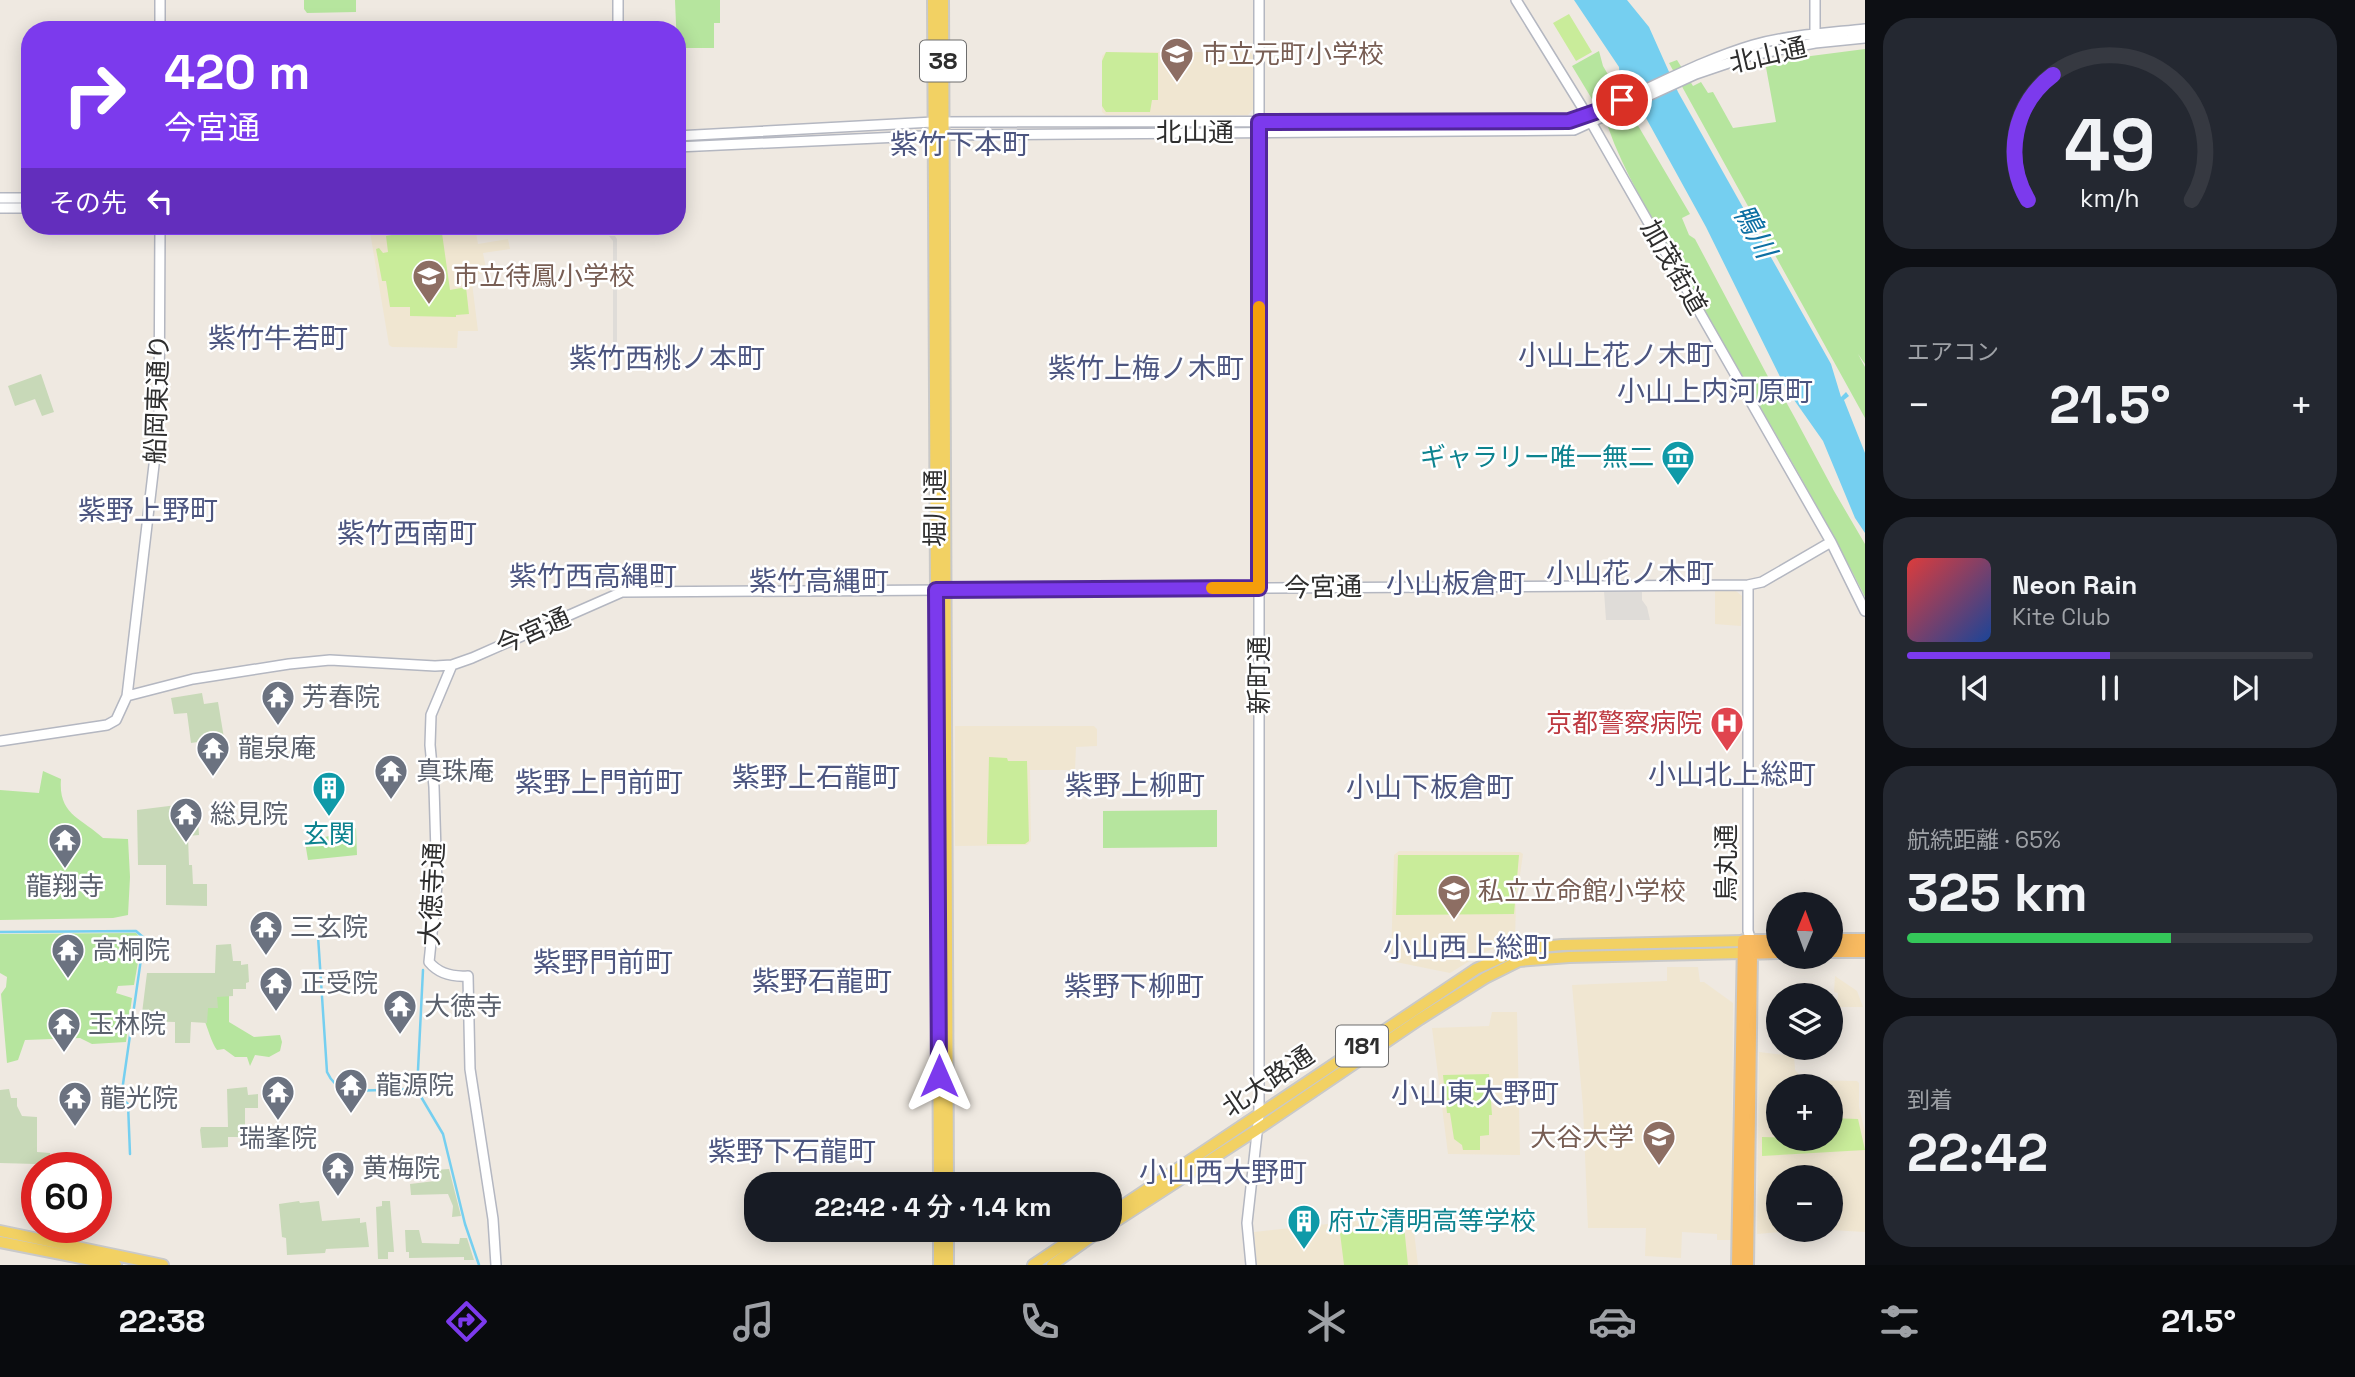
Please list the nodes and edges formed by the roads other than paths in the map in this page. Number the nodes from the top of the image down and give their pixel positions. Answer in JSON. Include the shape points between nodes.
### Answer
{"nodes":[{"id":1,"x":160,"y":0,"type":"edge"},
{"id":2,"x":618,"y":0,"type":"edge"},
{"id":3,"x":933,"y":0,"type":"edge"},
{"id":4,"x":943,"y":0,"type":"edge"},
{"id":5,"x":1259,"y":0,"type":"edge"},
{"id":6,"x":1516,"y":0,"type":"edge"},
{"id":7,"x":1815,"y":0,"type":"edge"},
{"id":8,"x":160,"y":21,"type":"edge"},
{"id":9,"x":618,"y":21,"type":"edge"},
{"id":10,"x":1865,"y":29,"type":"edge"},
{"id":11,"x":1865,"y":38,"type":"edge"},
{"id":12,"x":1815,"y":39,"type":"junction"},
{"id":13,"x":1589,"y":118,"type":"junction"},
{"id":14,"x":938,"y":122,"type":"junction"},
{"id":15,"x":1177,"y":127,"type":"junction"},
{"id":16,"x":1259,"y":127,"type":"junction"},
{"id":17,"x":829,"y":128,"type":"junction"},
{"id":18,"x":938,"y":135,"type":"junction"},
{"id":19,"x":686,"y":136,"type":"edge"},
{"id":20,"x":829,"y":140,"type":"junction"},
{"id":21,"x":686,"y":147,"type":"edge"},
{"id":22,"x":0,"y":198,"type":"edge"},
{"id":23,"x":21,"y":198,"type":"edge"},
{"id":24,"x":0,"y":208,"type":"edge"},
{"id":25,"x":21,"y":208,"type":"edge"},
{"id":26,"x":160,"y":235,"type":"edge"},
{"id":27,"x":1831,"y":542,"type":"junction"},
{"id":28,"x":1748,"y":585,"type":"junction"},
{"id":29,"x":1259,"y":588,"type":"junction"},
{"id":30,"x":940,"y":590,"type":"junction"},
{"id":31,"x":1865,"y":611,"type":"edge"},
{"id":32,"x":452,"y":665,"type":"junction"},
{"id":33,"x":127,"y":696,"type":"junction"},
{"id":34,"x":0,"y":741,"type":"edge"},
{"id":35,"x":1843,"y":940,"type":"edge"},
{"id":36,"x":1865,"y":940,"type":"edge"},
{"id":37,"x":1766,"y":942,"type":"edge"},
{"id":38,"x":1748,"y":944,"type":"junction"},
{"id":39,"x":1766,"y":949,"type":"edge"},
{"id":40,"x":1843,"y":951,"type":"edge"},
{"id":41,"x":1865,"y":951,"type":"edge"},
{"id":42,"x":1259,"y":1115,"type":"junction"},
{"id":43,"x":1258,"y":1129,"type":"junction"},
{"id":44,"x":939,"y":1172,"type":"edge"},
{"id":45,"x":948,"y":1172,"type":"edge"},
{"id":46,"x":1122,"y":1206,"type":"edge"},
{"id":47,"x":1122,"y":1216,"type":"edge"},
{"id":48,"x":0,"y":1231,"type":"edge"},
{"id":49,"x":0,"y":1242,"type":"edge"},
{"id":50,"x":939,"y":1242,"type":"edge"},
{"id":51,"x":948,"y":1242,"type":"edge"},
{"id":52,"x":1067,"y":1242,"type":"edge"},
{"id":53,"x":1084,"y":1242,"type":"edge"},
{"id":54,"x":134,"y":1262,"type":"edge"},
{"id":55,"x":116,"y":1265,"type":"edge"},
{"id":56,"x":163,"y":1265,"type":"edge"},
{"id":57,"x":496,"y":1265,"type":"edge"},
{"id":58,"x":939,"y":1265,"type":"edge"},
{"id":59,"x":948,"y":1265,"type":"edge"},
{"id":60,"x":1032,"y":1265,"type":"edge"},
{"id":61,"x":1052,"y":1265,"type":"edge"},
{"id":62,"x":1251,"y":1265,"type":"edge"},
{"id":63,"x":1738,"y":1265,"type":"edge"},
{"id":64,"x":1747,"y":1265,"type":"edge"}],
"edges":[{"from":1,"to":8,"type":"street"},
{"from":2,"to":9,"type":"street"},
{"from":3,"to":14,"type":"main road","name":"堀川通","number":"38"},
{"from":4,"to":14,"type":"main road","name":"堀川通","number":"38"},
{"from":5,"to":16,"type":"street","name":"新町通"},
{"from":6,"to":13,"type":"street","name":"加茂街道"},
{"from":7,"to":12,"type":"street"},
{"from":10,"to":12,"type":"street","name":"北山通"},
{"from":11,"to":12,"type":"street","name":"北山通"},
{"from":12,"to":13,"type":"street","name":"北山通","via":[[1689,73]]},
{"from":13,"to":16,"type":"street","name":"北山通","via":[[1490,126]]},
{"from":13,"to":27,"type":"street","name":"加茂街道"},
{"from":14,"to":15,"type":"street","name":"北山通"},
{"from":14,"to":17,"type":"street","name":"北山通"},
{"from":14,"to":18,"type":"main road","name":"堀川通","number":"38"},
{"from":15,"to":16,"type":"street","name":"北山通"},
{"from":15,"to":18,"type":"street","name":"北山通"},
{"from":16,"to":29,"type":"street","name":"新町通"},
{"from":17,"to":19,"type":"street","name":"北山通"},
{"from":17,"to":20,"type":"street"},
{"from":18,"to":20,"type":"street","name":"北山通"},
{"from":18,"to":30,"type":"main road","name":"堀川通","number":"38"},
{"from":20,"to":21,"type":"street","name":"北山通"},
{"from":22,"to":23,"type":"street"},
{"from":24,"to":25,"type":"street"},
{"from":26,"to":33,"type":"street","name":"船岡東通り","via":[[159,422]]},
{"from":27,"to":28,"type":"street","name":"今宮通","via":[[1762,582]]},
{"from":27,"to":31,"type":"street","name":"加茂街道"},
{"from":28,"to":29,"type":"street","name":"今宮通"},
{"from":28,"to":38,"type":"street","name":"烏丸通"},
{"from":29,"to":30,"type":"street","name":"今宮通"},
{"from":29,"to":42,"type":"street","name":"新町通"},
{"from":30,"to":32,"type":"street","name":"今宮通","via":[[622,592]]},
{"from":30,"to":44,"type":"main road","name":"堀川通","number":"38"},
{"from":30,"to":45,"type":"main road","name":"堀川通","number":"38"},
{"from":32,"to":33,"type":"street","name":"今宮通","via":[[330,660],[193,679]]},
{"from":32,"to":57,"type":"street","name":"大徳寺通","via":[[431,715],[437,885],[429,962],[454,977],[468,976],[470,1069]]},
{"from":33,"to":34,"type":"street","via":[[116,720],[107,725]]},
{"from":35,"to":36,"type":"highway"},
{"from":37,"to":38,"type":"highway","name":"北大路通"},
{"from":38,"to":39,"type":"highway","name":"北大路通"},
{"from":38,"to":42,"type":"main road","name":"北大路通","number":"181","via":[[1562,945],[1518,950],[1476,969]]},
{"from":38,"to":43,"type":"main road","name":"北大路通","number":"181","via":[[1519,961],[1431,1012]]},
{"from":38,"to":63,"type":"highway","name":"烏丸通"},
{"from":38,"to":64,"type":"highway","name":"烏丸通"},
{"from":40,"to":41,"type":"highway"},
{"from":42,"to":43,"type":"street","name":"新町通"},
{"from":42,"to":46,"type":"main road","name":"北大路通","number":"181"},
{"from":43,"to":47,"type":"main road","name":"北大路通","number":"181"},
{"from":43,"to":62,"type":"street","name":"新町通","via":[[1247,1223]]},
{"from":48,"to":54,"type":"main road"},
{"from":49,"to":55,"type":"main road"},
{"from":50,"to":58,"type":"main road"},
{"from":51,"to":59,"type":"main road"},
{"from":52,"to":60,"type":"main road"},
{"from":53,"to":61,"type":"main road"},
{"from":54,"to":56,"type":"main road"}]}
